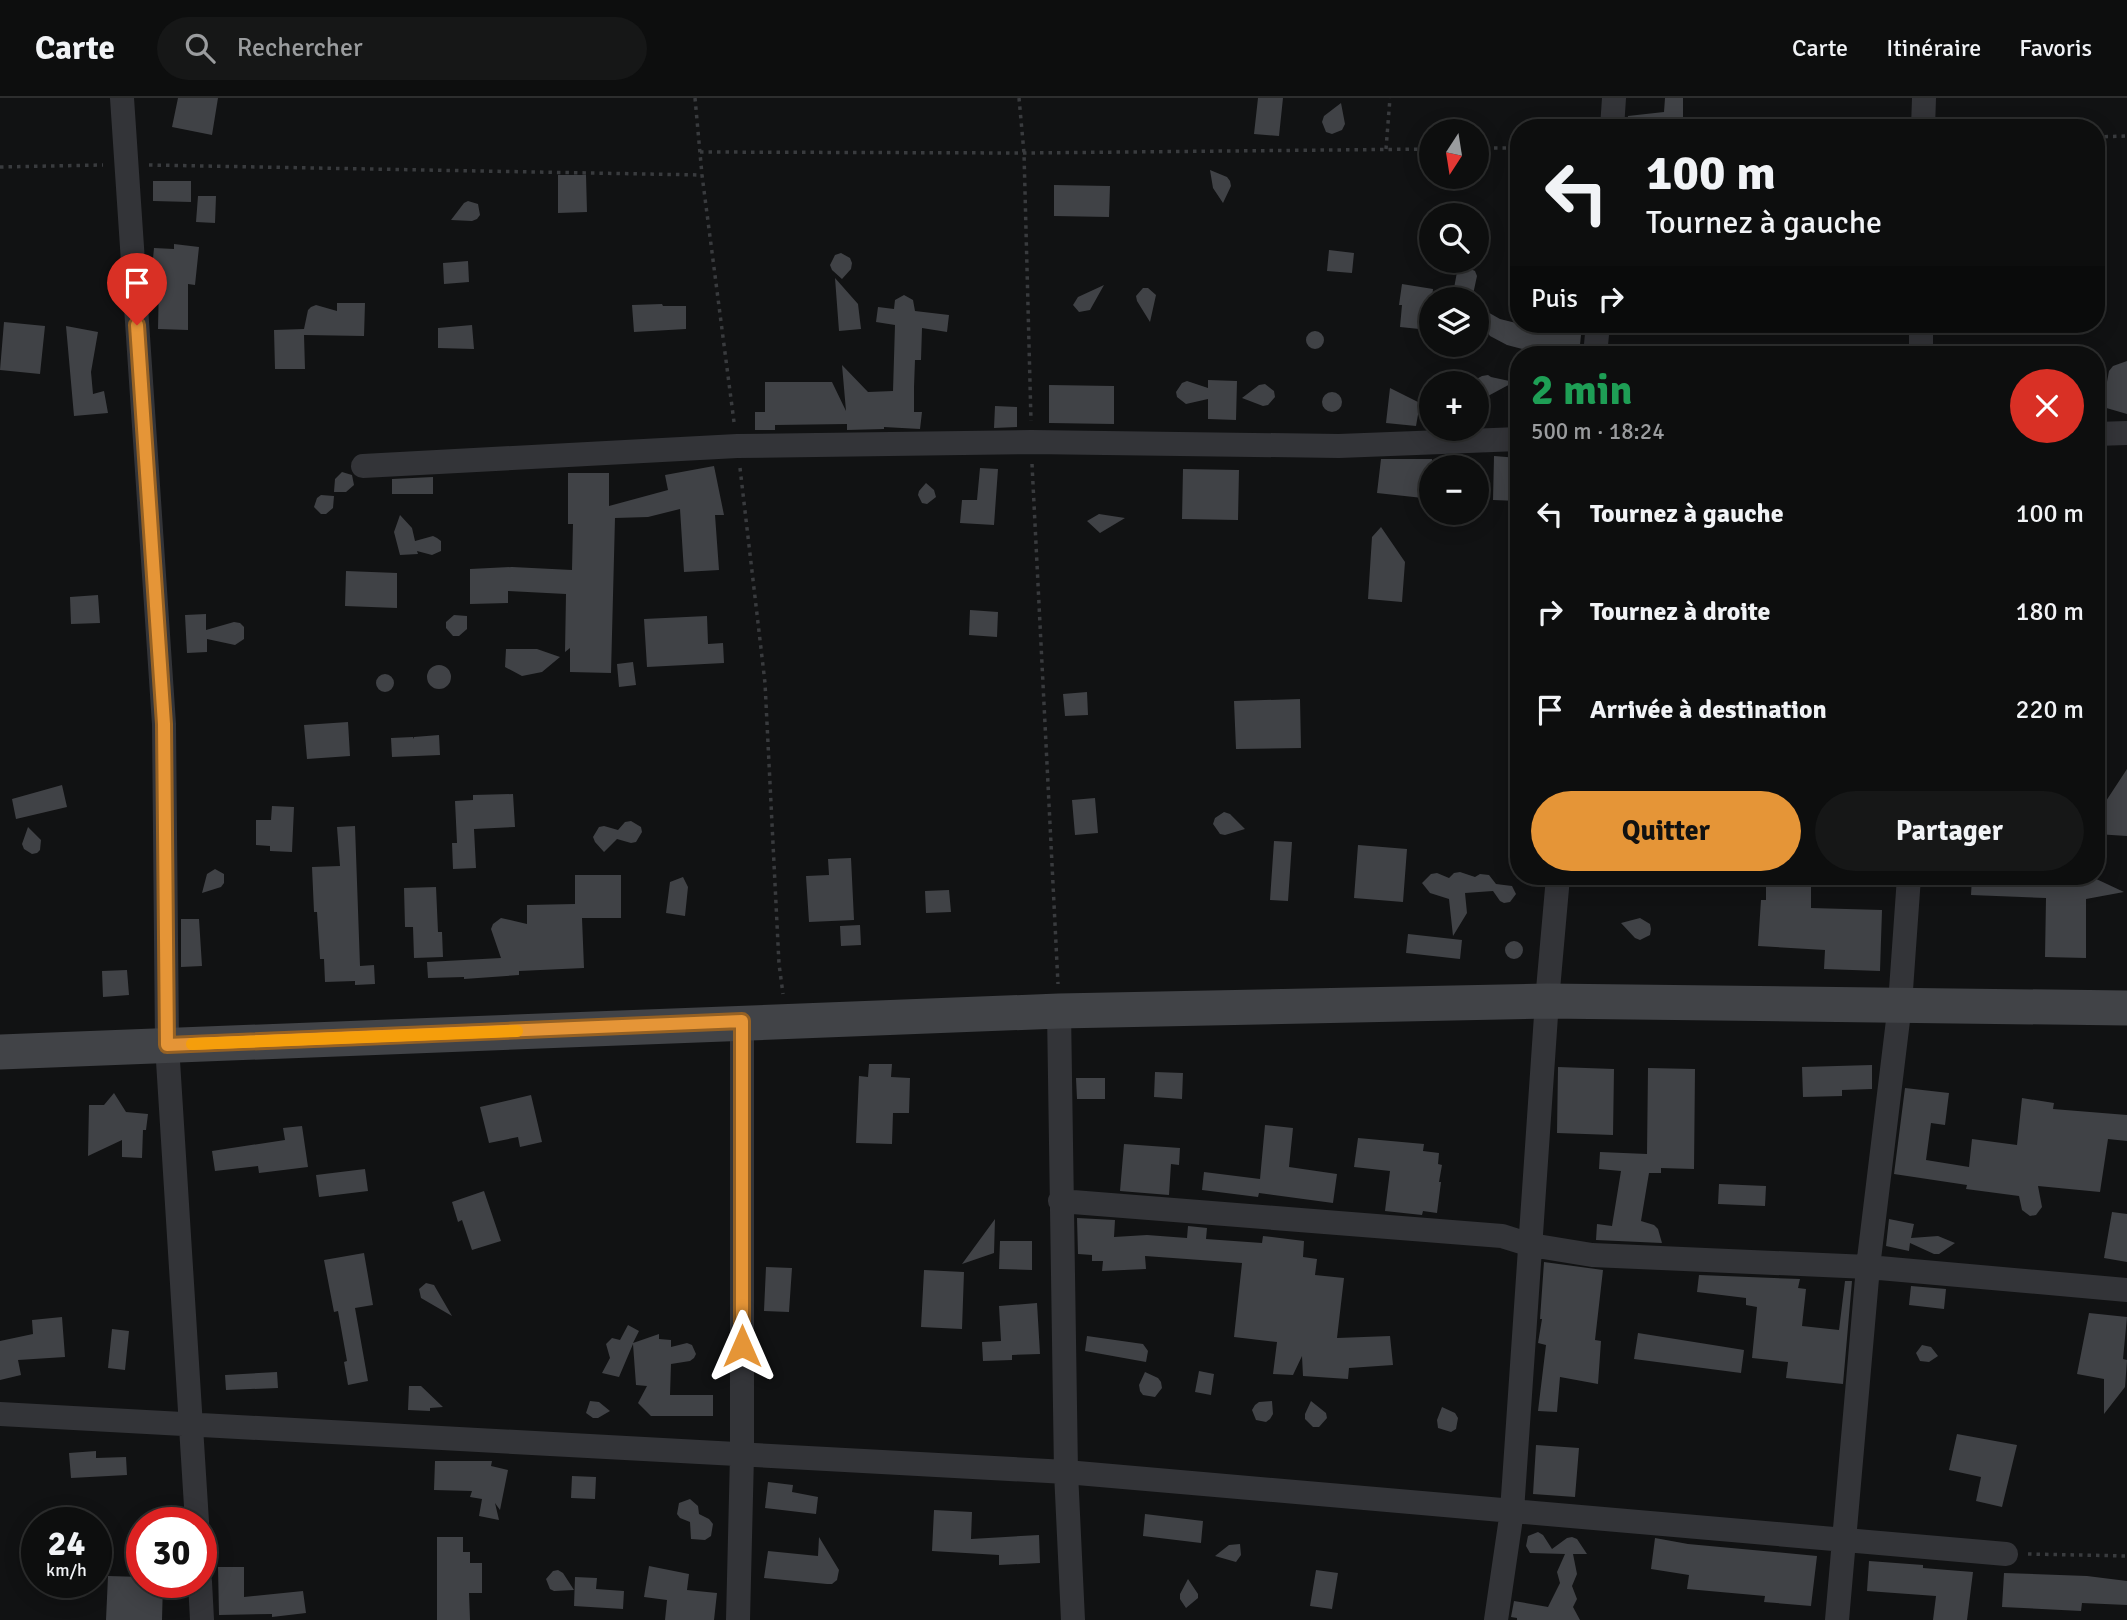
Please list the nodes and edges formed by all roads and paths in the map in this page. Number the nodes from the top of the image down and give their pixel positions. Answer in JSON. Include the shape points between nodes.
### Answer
{"nodes":[{"id":1,"x":122,"y":98,"type":"edge"},
{"id":2,"x":695,"y":98,"type":"edge"},
{"id":3,"x":1018,"y":98,"type":"edge"},
{"id":4,"x":1390,"y":98,"type":"edge"},
{"id":5,"x":1614,"y":98,"type":"edge"},
{"id":6,"x":1924,"y":98,"type":"edge"},
{"id":7,"x":1613,"y":119,"type":"edge"},
{"id":8,"x":1923,"y":119,"type":"edge"},
{"id":9,"x":2127,"y":136,"type":"edge"},
{"id":10,"x":2105,"y":137,"type":"edge"},
{"id":11,"x":1489,"y":148,"type":"edge"},
{"id":12,"x":1510,"y":148,"type":"edge"},
{"id":13,"x":1385,"y":149,"type":"junction"},
{"id":14,"x":1419,"y":149,"type":"edge"},
{"id":15,"x":700,"y":152,"type":"junction"},
{"id":16,"x":1024,"y":153,"type":"junction"},
{"id":17,"x":126,"y":165,"type":"junction"},
{"id":18,"x":0,"y":167,"type":"edge"},
{"id":19,"x":702,"y":175,"type":"junction"},
{"id":20,"x":2127,"y":433,"type":"edge"},
{"id":21,"x":2105,"y":434,"type":"edge"},
{"id":22,"x":1510,"y":439,"type":"edge"},
{"id":23,"x":1031,"y":442,"type":"junction"},
{"id":24,"x":737,"y":446,"type":"junction"},
{"id":25,"x":363,"y":466,"type":"dead end"},
{"id":26,"x":1557,"y":885,"type":"edge"},
{"id":27,"x":1908,"y":885,"type":"edge"},
{"id":28,"x":1547,"y":1001,"type":"junction"},
{"id":29,"x":1900,"y":1004,"type":"junction"},
{"id":30,"x":2127,"y":1008,"type":"edge"},
{"id":31,"x":1059,"y":1010,"type":"junction"},
{"id":32,"x":787,"y":1020,"type":"junction"},
{"id":33,"x":742,"y":1021,"type":"junction"},
{"id":34,"x":167,"y":1045,"type":"junction"},
{"id":35,"x":0,"y":1052,"type":"edge"},
{"id":36,"x":1060,"y":1201,"type":"junction"},
{"id":37,"x":1531,"y":1245,"type":"junction"},
{"id":38,"x":1868,"y":1267,"type":"junction"},
{"id":39,"x":2127,"y":1290,"type":"edge"},
{"id":40,"x":0,"y":1414,"type":"edge"},
{"id":41,"x":193,"y":1424,"type":"junction"},
{"id":42,"x":742,"y":1455,"type":"junction"},
{"id":43,"x":1066,"y":1472,"type":"junction"},
{"id":44,"x":196,"y":1507,"type":"edge"},
{"id":45,"x":1512,"y":1511,"type":"junction"},
{"id":46,"x":1844,"y":1541,"type":"junction"},
{"id":47,"x":2006,"y":1554,"type":"joint"},
{"id":48,"x":2127,"y":1556,"type":"edge"},
{"id":49,"x":201,"y":1598,"type":"edge"},
{"id":50,"x":202,"y":1620,"type":"edge"},
{"id":51,"x":738,"y":1620,"type":"edge"},
{"id":52,"x":1073,"y":1620,"type":"edge"},
{"id":53,"x":1496,"y":1620,"type":"edge"},
{"id":54,"x":1837,"y":1620,"type":"edge"}],
"edges":[{"from":1,"to":17,"type":"street"},
{"from":2,"to":15,"type":"path"},
{"from":3,"to":16,"type":"path"},
{"from":4,"to":13,"type":"path"},
{"from":5,"to":7,"type":"street"},
{"from":6,"to":8,"type":"street"},
{"from":9,"to":10,"type":"path"},
{"from":11,"to":12,"type":"path"},
{"from":13,"to":14,"type":"path"},
{"from":13,"to":16,"type":"path"},
{"from":15,"to":16,"type":"path"},
{"from":15,"to":19,"type":"path"},
{"from":16,"to":23,"type":"path"},
{"from":17,"to":18,"type":"path"},
{"from":17,"to":19,"type":"path"},
{"from":17,"to":34,"type":"street","via":[[164,724]]},
{"from":19,"to":24,"type":"path"},
{"from":20,"to":21,"type":"street"},
{"from":22,"to":23,"type":"street","via":[[1339,446]]},
{"from":23,"to":24,"type":"street"},
{"from":23,"to":31,"type":"path"},
{"from":24,"to":25,"type":"street"},
{"from":24,"to":32,"type":"path","via":[[765,683],[779,964]]},
{"from":26,"to":28,"type":"street"},
{"from":27,"to":29,"type":"street"},
{"from":28,"to":29,"type":"main road"},
{"from":28,"to":31,"type":"main road"},
{"from":28,"to":37,"type":"street"},
{"from":29,"to":30,"type":"main road"},
{"from":29,"to":38,"type":"street"},
{"from":31,"to":32,"type":"main road"},
{"from":31,"to":36,"type":"street"},
{"from":32,"to":33,"type":"main road"},
{"from":33,"to":34,"type":"main road"},
{"from":33,"to":42,"type":"street"},
{"from":34,"to":35,"type":"main road"},
{"from":34,"to":41,"type":"street"},
{"from":36,"to":37,"type":"street","via":[[1502,1236]]},
{"from":36,"to":43,"type":"street"},
{"from":37,"to":38,"type":"street","via":[[1592,1255]]},
{"from":37,"to":45,"type":"street"},
{"from":38,"to":39,"type":"street"},
{"from":38,"to":46,"type":"street"},
{"from":40,"to":41,"type":"street"},
{"from":41,"to":42,"type":"street"},
{"from":41,"to":44,"type":"street"},
{"from":42,"to":43,"type":"street"},
{"from":42,"to":51,"type":"street"},
{"from":43,"to":45,"type":"street"},
{"from":43,"to":52,"type":"street"},
{"from":45,"to":46,"type":"street"},
{"from":45,"to":53,"type":"street"},
{"from":46,"to":47,"type":"street"},
{"from":46,"to":54,"type":"street"},
{"from":47,"to":48,"type":"path"},
{"from":49,"to":50,"type":"street"}]}
